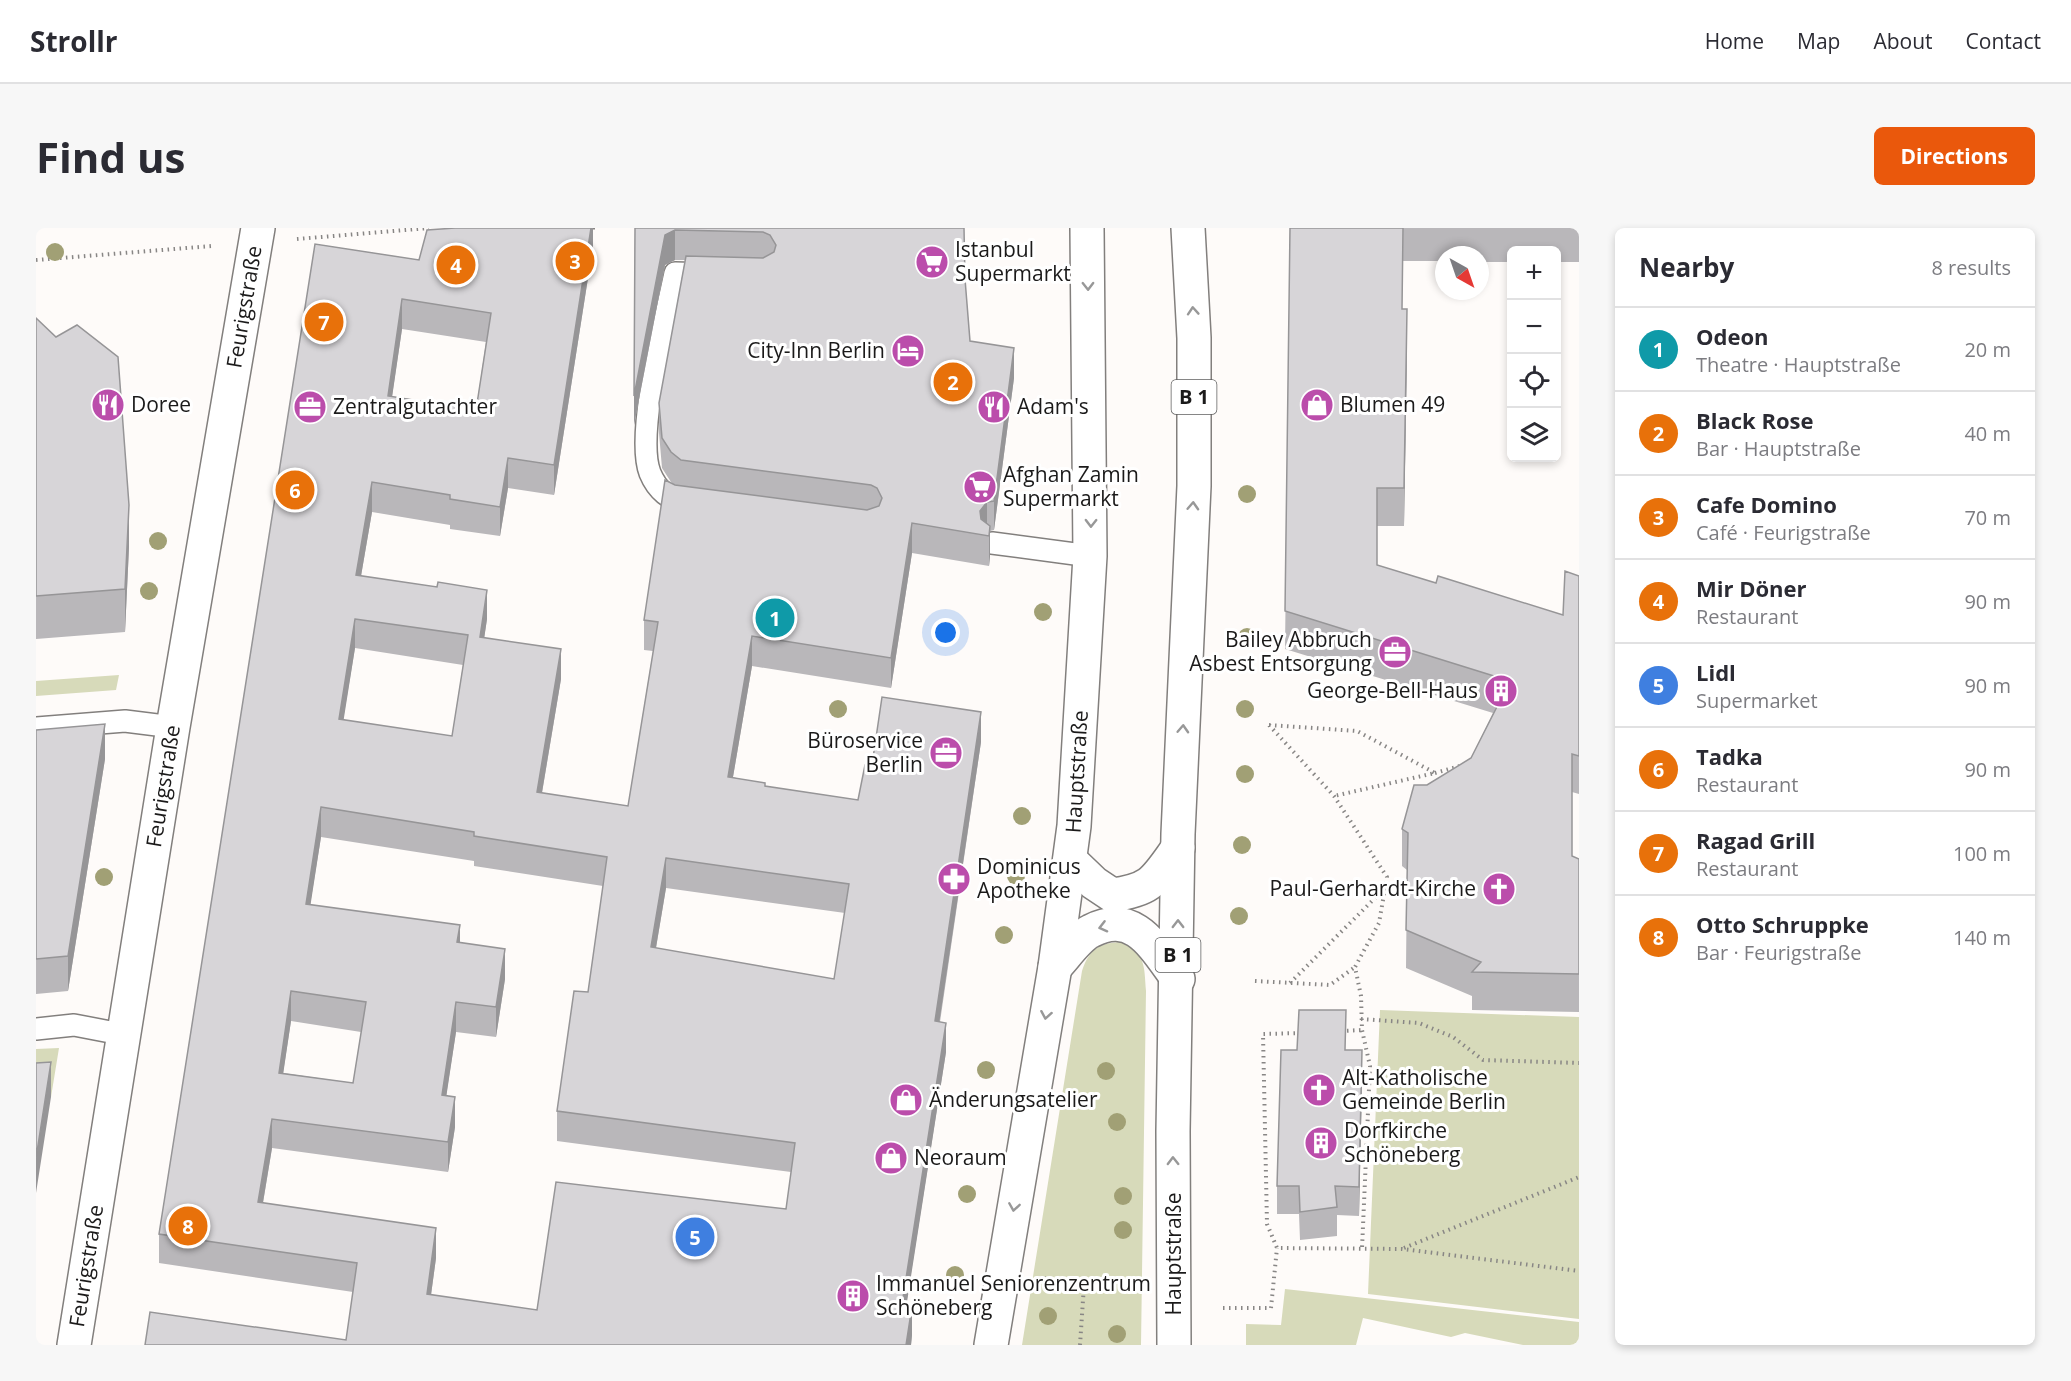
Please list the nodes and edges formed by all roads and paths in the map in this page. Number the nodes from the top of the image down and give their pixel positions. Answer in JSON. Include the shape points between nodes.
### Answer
{"nodes":[{"id":1,"x":258,"y":228,"type":"edge"},
{"id":2,"x":429,"y":228,"type":"edge"},
{"id":3,"x":1087,"y":228,"type":"edge"},
{"id":4,"x":1188,"y":228,"type":"edge"},
{"id":5,"x":293,"y":239,"type":"dead end"},
{"id":6,"x":222,"y":245,"type":"dead end"},
{"id":7,"x":36,"y":260,"type":"edge"},
{"id":8,"x":730,"y":274,"type":"edge"},
{"id":9,"x":708,"y":505,"type":"edge"},
{"id":10,"x":992,"y":543,"type":"edge"},
{"id":11,"x":1090,"y":556,"type":"junction"},
{"id":12,"x":173,"y":727,"type":"junction"},
{"id":13,"x":36,"y":728,"type":"edge"},
{"id":14,"x":1468,"y":764,"type":"edge"},
{"id":15,"x":1435,"y":773,"type":"junction"},
{"id":16,"x":1334,"y":796,"type":"junction"},
{"id":17,"x":1178,"y":848,"type":"junction"},
{"id":18,"x":1070,"y":860,"type":"junction"},
{"id":19,"x":1385,"y":887,"type":"junction"},
{"id":20,"x":1055,"y":967,"type":"junction"},
{"id":21,"x":1355,"y":968,"type":"junction"},
{"id":22,"x":1178,"y":979,"type":"junction"},
{"id":23,"x":1255,"y":981,"type":"dead end"},
{"id":24,"x":1290,"y":983,"type":"junction"},
{"id":25,"x":1361,"y":1019,"type":"junction"},
{"id":26,"x":36,"y":1029,"type":"edge"},
{"id":27,"x":1362,"y":1030,"type":"junction"},
{"id":28,"x":1340,"y":1031,"type":"edge"},
{"id":29,"x":1307,"y":1032,"type":"edge"},
{"id":30,"x":126,"y":1035,"type":"junction"},
{"id":31,"x":1579,"y":1063,"type":"edge"},
{"id":32,"x":1579,"y":1177,"type":"edge"},
{"id":33,"x":1277,"y":1248,"type":"junction"},
{"id":34,"x":1362,"y":1249,"type":"junction"},
{"id":35,"x":1402,"y":1249,"type":"junction"},
{"id":36,"x":1006,"y":1254,"type":"junction"},
{"id":37,"x":1579,"y":1271,"type":"edge"},
{"id":38,"x":1175,"y":1281,"type":"junction"},
{"id":39,"x":1084,"y":1285,"type":"junction"},
{"id":40,"x":1223,"y":1308,"type":"dead end"},
{"id":41,"x":74,"y":1345,"type":"edge"},
{"id":42,"x":991,"y":1345,"type":"edge"},
{"id":43,"x":1080,"y":1345,"type":"edge"},
{"id":44,"x":1174,"y":1345,"type":"edge"}],
"edges":[{"from":1,"to":12,"type":"main road","name":"Feurigstraße"},
{"from":2,"to":5,"type":"path"},
{"from":3,"to":11,"type":"main road","name":"Hauptstraße","one_way":true},
{"from":17,"to":4,"type":"main road","name":"Hauptstraße","number":"B 1","one_way":true,"via":[[1194,486],[1194,338]]},
{"from":6,"to":7,"type":"path"},
{"from":8,"to":9,"type":"lane","via":[[675,273],[646,432],[650,472],[661,491],[676,502]]},
{"from":10,"to":11,"type":"lane"},
{"from":11,"to":18,"type":"main road","name":"Hauptstraße","via":[[1082,728]]},
{"from":12,"to":13,"type":"lane","via":[[125,721]]},
{"from":12,"to":30,"type":"main road","name":"Feurigstraße"},
{"from":14,"to":15,"type":"path"},
{"from":15,"to":16,"type":"path"},
{"from":15,"to":16,"type":"path","via":[[1358,731],[1269,725]]},
{"from":16,"to":19,"type":"path","via":[[1387,877]]},
{"from":17,"to":18,"type":"main road","via":[[1139,892],[1112,895]]},
{"from":22,"to":17,"type":"main road","name":"Hauptstraße","number":"B 1","one_way":true},
{"from":18,"to":20,"type":"main road","name":"Hauptstraße"},
{"from":19,"to":21,"type":"path","via":[[1379,923]]},
{"from":19,"to":24,"type":"path"},
{"from":22,"to":20,"type":"main road","one_way":true,"via":[[1141,932],[1120,923],[1090,931]]},
{"from":20,"to":36,"type":"main road","name":"Hauptstraße","one_way":true},
{"from":21,"to":24,"type":"path","via":[[1330,986]]},
{"from":21,"to":25,"type":"path"},
{"from":38,"to":22,"type":"main road","name":"Hauptstraße","number":"B 1","one_way":true,"via":[[1173,1131]]},
{"from":23,"to":24,"type":"path"},
{"from":25,"to":27,"type":"path"},
{"from":25,"to":31,"type":"path","via":[[1419,1023],[1454,1037],[1484,1060]]},
{"from":26,"to":30,"type":"lane","via":[[74,1025]]},
{"from":27,"to":28,"type":"path"},
{"from":27,"to":34,"type":"path","via":[[1370,1066]]},
{"from":29,"to":33,"type":"path","via":[[1263,1034],[1267,1224]]},
{"from":30,"to":41,"type":"main road","name":"Feurigstraße"},
{"from":32,"to":35,"type":"path"},
{"from":33,"to":34,"type":"path"},
{"from":33,"to":40,"type":"path","via":[[1271,1308]]},
{"from":34,"to":35,"type":"path"},
{"from":35,"to":37,"type":"path"},
{"from":36,"to":39,"type":"path","via":[[1062,1289]]},
{"from":36,"to":42,"type":"main road","name":"Hauptstraße"},
{"from":38,"to":39,"type":"path"},
{"from":38,"to":44,"type":"main road","name":"Hauptstraße","number":"B 1"},
{"from":39,"to":43,"type":"path"}]}
